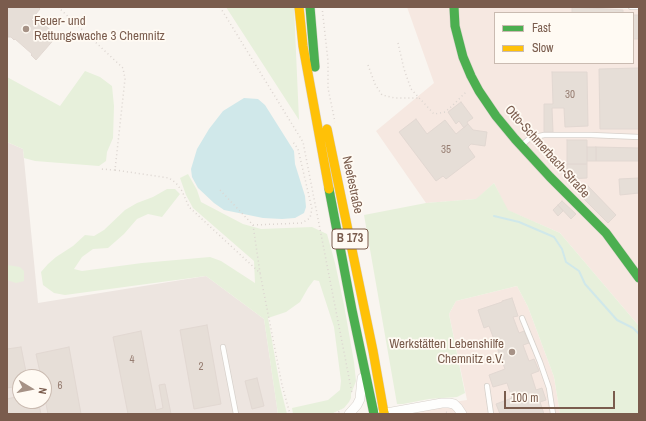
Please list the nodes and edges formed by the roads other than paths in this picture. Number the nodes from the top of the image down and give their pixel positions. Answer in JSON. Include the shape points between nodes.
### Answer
{"nodes":[{"id":1,"x":299,"y":7,"type":"edge"},
{"id":2,"x":310,"y":7,"type":"edge"},
{"id":3,"x":454,"y":7,"type":"edge"},
{"id":4,"x":631,"y":7,"type":"edge"},
{"id":5,"x":639,"y":7,"type":"edge"},
{"id":6,"x":639,"y":137,"type":"edge"},
{"id":7,"x":521,"y":146,"type":"junction"},
{"id":8,"x":639,"y":278,"type":"edge"},
{"id":9,"x":522,"y":318,"type":"dead end"},
{"id":10,"x":224,"y":347,"type":"dead end"},
{"id":11,"x":364,"y":369,"type":"junction"},
{"id":12,"x":487,"y":386,"type":"dead end"},
{"id":13,"x":407,"y":411,"type":"edge"},
{"id":14,"x":236,"y":414,"type":"edge"},
{"id":15,"x":349,"y":414,"type":"edge"},
{"id":16,"x":374,"y":414,"type":"edge"},
{"id":17,"x":383,"y":414,"type":"edge"},
{"id":18,"x":462,"y":414,"type":"edge"},
{"id":19,"x":491,"y":414,"type":"edge"},
{"id":20,"x":553,"y":414,"type":"edge"}],
"edges":[{"from":1,"to":11,"type":"main road","name":"Neefestraße","number":"B 173","via":[[318,131]]},
{"from":2,"to":17,"type":"main road","name":"Neefestraße","number":"B 173","via":[[317,81],[373,351]]},
{"from":3,"to":7,"type":"main road","name":"Otto-Schmerbach-Straße","via":[[457,36],[474,81],[496,116]]},
{"from":4,"to":5,"type":"lane"},
{"from":6,"to":7,"type":"lane","via":[[544,135],[530,138]]},
{"from":7,"to":8,"type":"main road","name":"Otto-Schmerbach-Straße","via":[[606,233]]},
{"from":9,"to":20,"type":"lane","via":[[549,388]]},
{"from":10,"to":14,"type":"lane"},
{"from":11,"to":15,"type":"street","via":[[360,399]]},
{"from":11,"to":16,"type":"main road","name":"Neefestraße","number":"B 173"},
{"from":12,"to":19,"type":"lane"},
{"from":13,"to":17,"type":"street"},
{"from":13,"to":18,"type":"street","via":[[449,403],[454,404]]}]}
